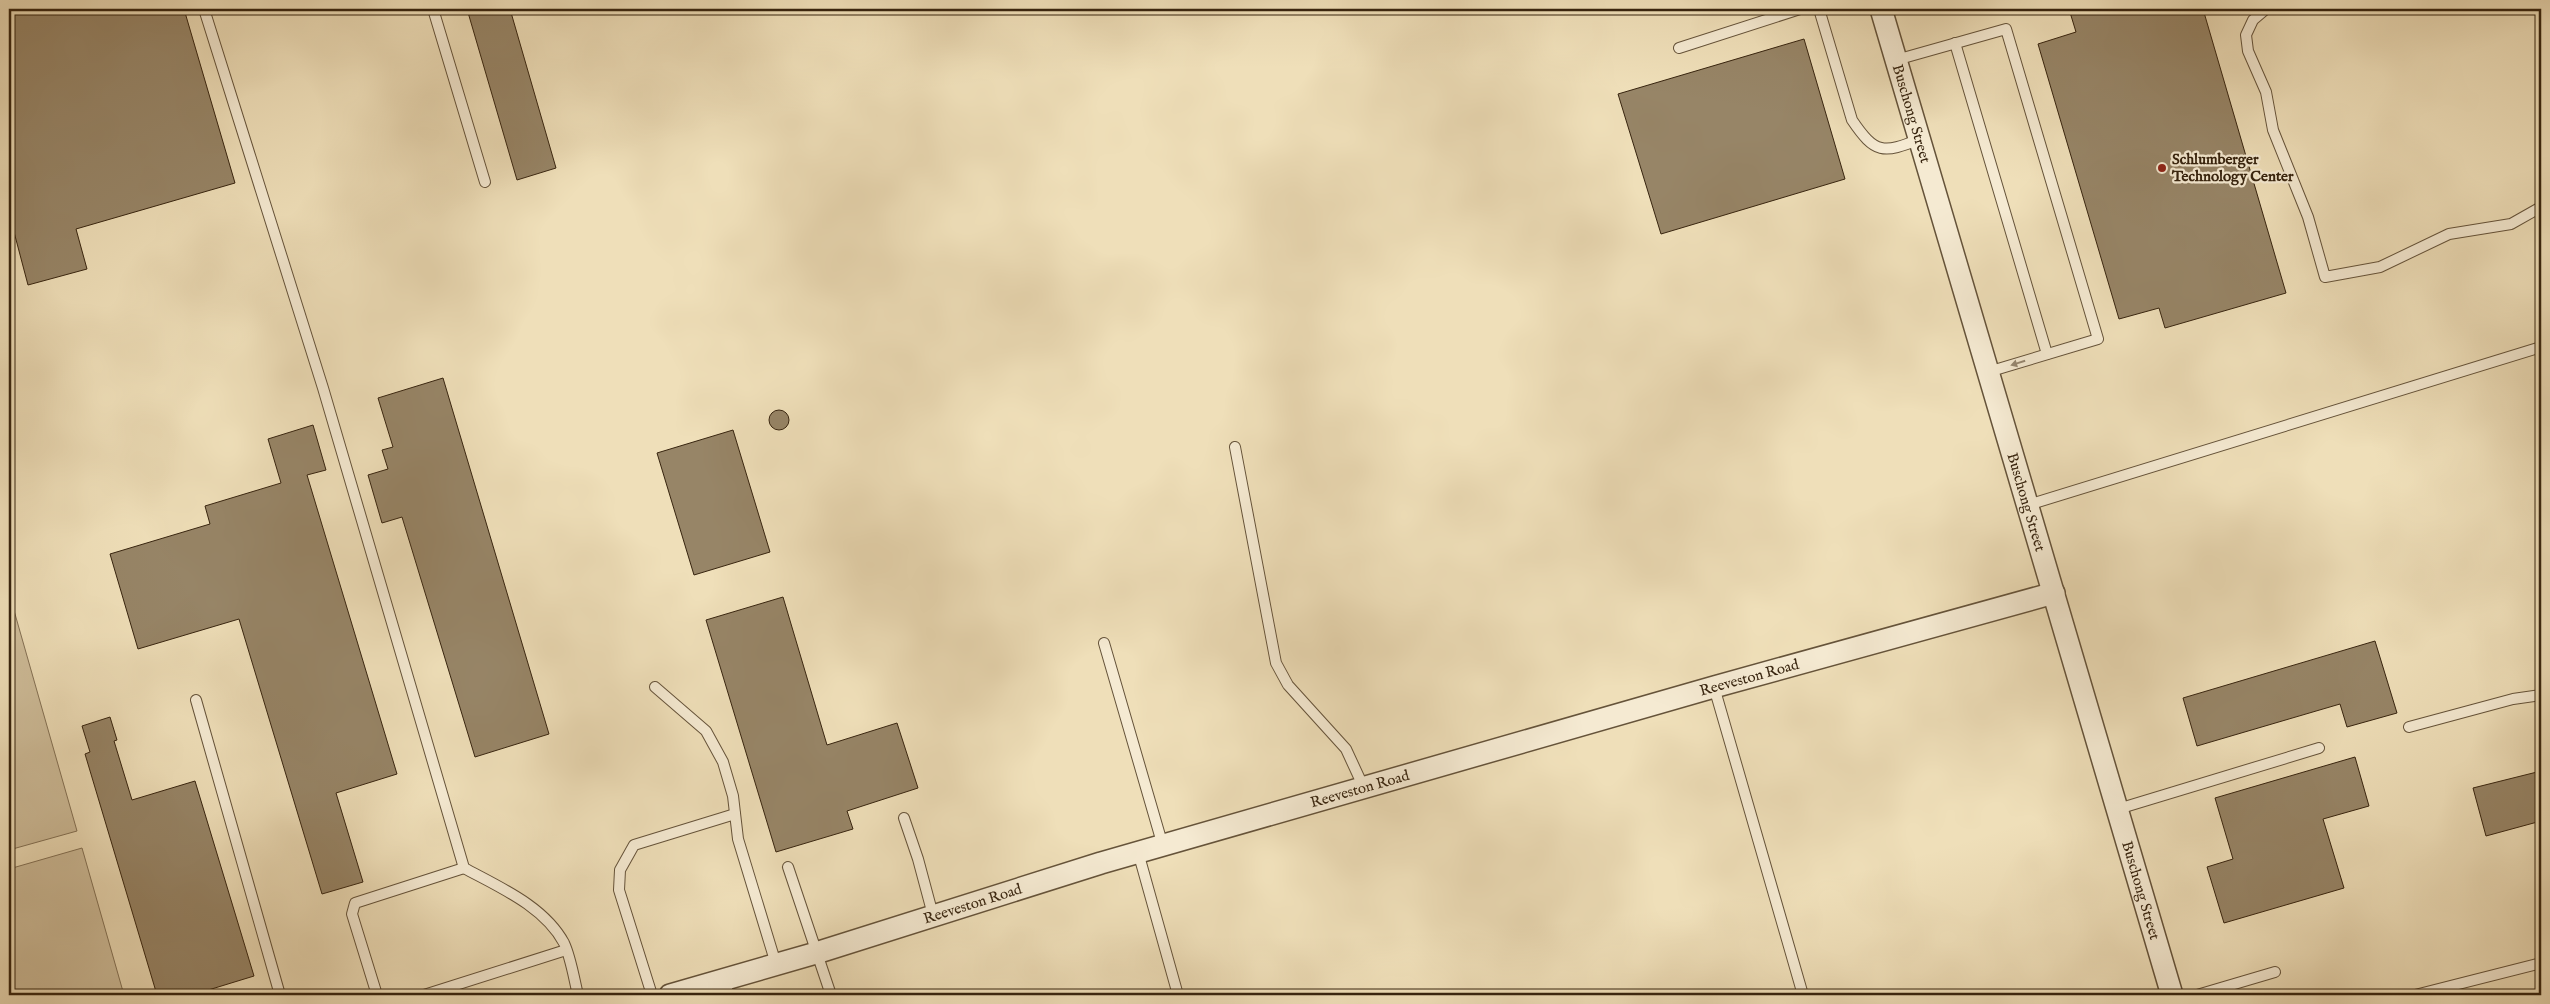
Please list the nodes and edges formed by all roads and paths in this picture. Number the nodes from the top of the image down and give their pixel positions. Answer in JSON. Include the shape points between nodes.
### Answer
{"nodes":[{"id":1,"x":204,"y":9,"type":"edge"},
{"id":2,"x":433,"y":9,"type":"edge"},
{"id":3,"x":1800,"y":9,"type":"edge"},
{"id":4,"x":1819,"y":9,"type":"edge"},
{"id":5,"x":1882,"y":9,"type":"edge"},
{"id":6,"x":2266,"y":9,"type":"edge"},
{"id":7,"x":1955,"y":43,"type":"junction"},
{"id":8,"x":1679,"y":48,"type":"dead end"},
{"id":9,"x":1896,"y":60,"type":"junction"},
{"id":10,"x":1920,"y":139,"type":"junction"},
{"id":11,"x":485,"y":182,"type":"dead end"},
{"id":12,"x":2541,"y":208,"type":"edge"},
{"id":13,"x":2541,"y":347,"type":"edge"},
{"id":14,"x":2047,"y":354,"type":"junction"},
{"id":15,"x":1988,"y":372,"type":"junction"},
{"id":16,"x":1235,"y":447,"type":"dead end"},
{"id":17,"x":2028,"y":505,"type":"junction"},
{"id":18,"x":2054,"y":594,"type":"junction"},
{"id":19,"x":1104,"y":643,"type":"dead end"},
{"id":20,"x":655,"y":686,"type":"dead end"},
{"id":21,"x":1714,"y":687,"type":"junction"},
{"id":22,"x":2541,"y":695,"type":"edge"},
{"id":23,"x":196,"y":700,"type":"dead end"},
{"id":24,"x":2409,"y":727,"type":"dead end"},
{"id":25,"x":2319,"y":748,"type":"dead end"},
{"id":26,"x":1364,"y":788,"type":"junction"},
{"id":27,"x":2118,"y":809,"type":"junction"},
{"id":28,"x":735,"y":814,"type":"junction"},
{"id":29,"x":904,"y":818,"type":"dead end"},
{"id":30,"x":1163,"y":846,"type":"junction"},
{"id":31,"x":1138,"y":852,"type":"junction"},
{"id":32,"x":788,"y":867,"type":"dead end"},
{"id":33,"x":464,"y":868,"type":"junction"},
{"id":34,"x":933,"y":915,"type":"junction"},
{"id":35,"x":566,"y":950,"type":"junction"},
{"id":36,"x":816,"y":953,"type":"junction"},
{"id":37,"x":2541,"y":963,"type":"edge"},
{"id":38,"x":776,"y":964,"type":"junction"},
{"id":39,"x":2275,"y":972,"type":"dead end"},
{"id":40,"x":727,"y":987,"type":"edge"},
{"id":41,"x":280,"y":995,"type":"edge"},
{"id":42,"x":377,"y":995,"type":"edge"},
{"id":43,"x":424,"y":995,"type":"edge"},
{"id":44,"x":578,"y":995,"type":"edge"},
{"id":45,"x":652,"y":995,"type":"edge"},
{"id":46,"x":670,"y":995,"type":"edge"},
{"id":47,"x":831,"y":995,"type":"edge"},
{"id":48,"x":1178,"y":995,"type":"edge"},
{"id":49,"x":1803,"y":995,"type":"edge"},
{"id":50,"x":2172,"y":995,"type":"edge"},
{"id":51,"x":2197,"y":995,"type":"edge"},
{"id":52,"x":2415,"y":995,"type":"edge"}],
"edges":[{"from":1,"to":33,"type":"lane","via":[[323,388]]},
{"from":2,"to":11,"type":"lane"},
{"from":3,"to":8,"type":"lane"},
{"from":4,"to":10,"type":"lane","via":[[1852,120],[1860,132],[1868,142],[1884,149],[1894,150]]},
{"from":5,"to":9,"type":"street","name":"Buschong Street"},
{"from":6,"to":12,"type":"lane","via":[[2253,20],[2246,35],[2248,51],[2266,92],[2273,130],[2308,217],[2325,277],[2380,268],[2449,234],[2511,224]]},
{"from":7,"to":9,"type":"lane"},
{"from":7,"to":14,"type":"lane"},
{"from":7,"to":14,"type":"lane","via":[[2006,29],[2098,339]]},
{"from":9,"to":10,"type":"street","name":"Buschong Street"},
{"from":10,"to":15,"type":"street","name":"Buschong Street"},
{"from":13,"to":17,"type":"lane"},
{"from":14,"to":15,"type":"lane","one_way":true},
{"from":15,"to":17,"type":"street","name":"Buschong Street"},
{"from":16,"to":26,"type":"lane","via":[[1276,662],[1288,685],[1346,749]]},
{"from":17,"to":18,"type":"street","name":"Buschong Street"},
{"from":18,"to":21,"type":"street","name":"Reeveston Road"},
{"from":18,"to":27,"type":"street","name":"Buschong Street"},
{"from":19,"to":30,"type":"lane"},
{"from":20,"to":28,"type":"lane","via":[[706,731],[724,762]]},
{"from":21,"to":26,"type":"street","name":"Reeveston Road"},
{"from":21,"to":49,"type":"lane"},
{"from":22,"to":24,"type":"lane","via":[[2513,699]]},
{"from":23,"to":41,"type":"lane"},
{"from":25,"to":27,"type":"lane"},
{"from":26,"to":30,"type":"street","name":"Reeveston Road"},
{"from":27,"to":50,"type":"street","name":"Buschong Street"},
{"from":28,"to":38,"type":"lane","via":[[744,862]]},
{"from":28,"to":45,"type":"lane","via":[[634,845],[620,870],[621,898]]},
{"from":29,"to":34,"type":"lane"},
{"from":30,"to":31,"type":"street","name":"Reeveston Road"},
{"from":31,"to":34,"type":"street","name":"Reeveston Road"},
{"from":31,"to":48,"type":"lane"},
{"from":32,"to":36,"type":"lane"},
{"from":33,"to":35,"type":"lane","via":[[541,914]]},
{"from":33,"to":42,"type":"lane","via":[[355,903],[352,914]]},
{"from":34,"to":36,"type":"street","name":"Reeveston Road"},
{"from":35,"to":43,"type":"lane"},
{"from":35,"to":44,"type":"lane"},
{"from":36,"to":38,"type":"street","name":"Reeveston Road"},
{"from":36,"to":47,"type":"lane"},
{"from":37,"to":52,"type":"lane"},
{"from":38,"to":40,"type":"street","name":"Reeveston Road"},
{"from":39,"to":51,"type":"lane"},
{"from":40,"to":46,"type":"street","name":"Reeveston Road"}]}
